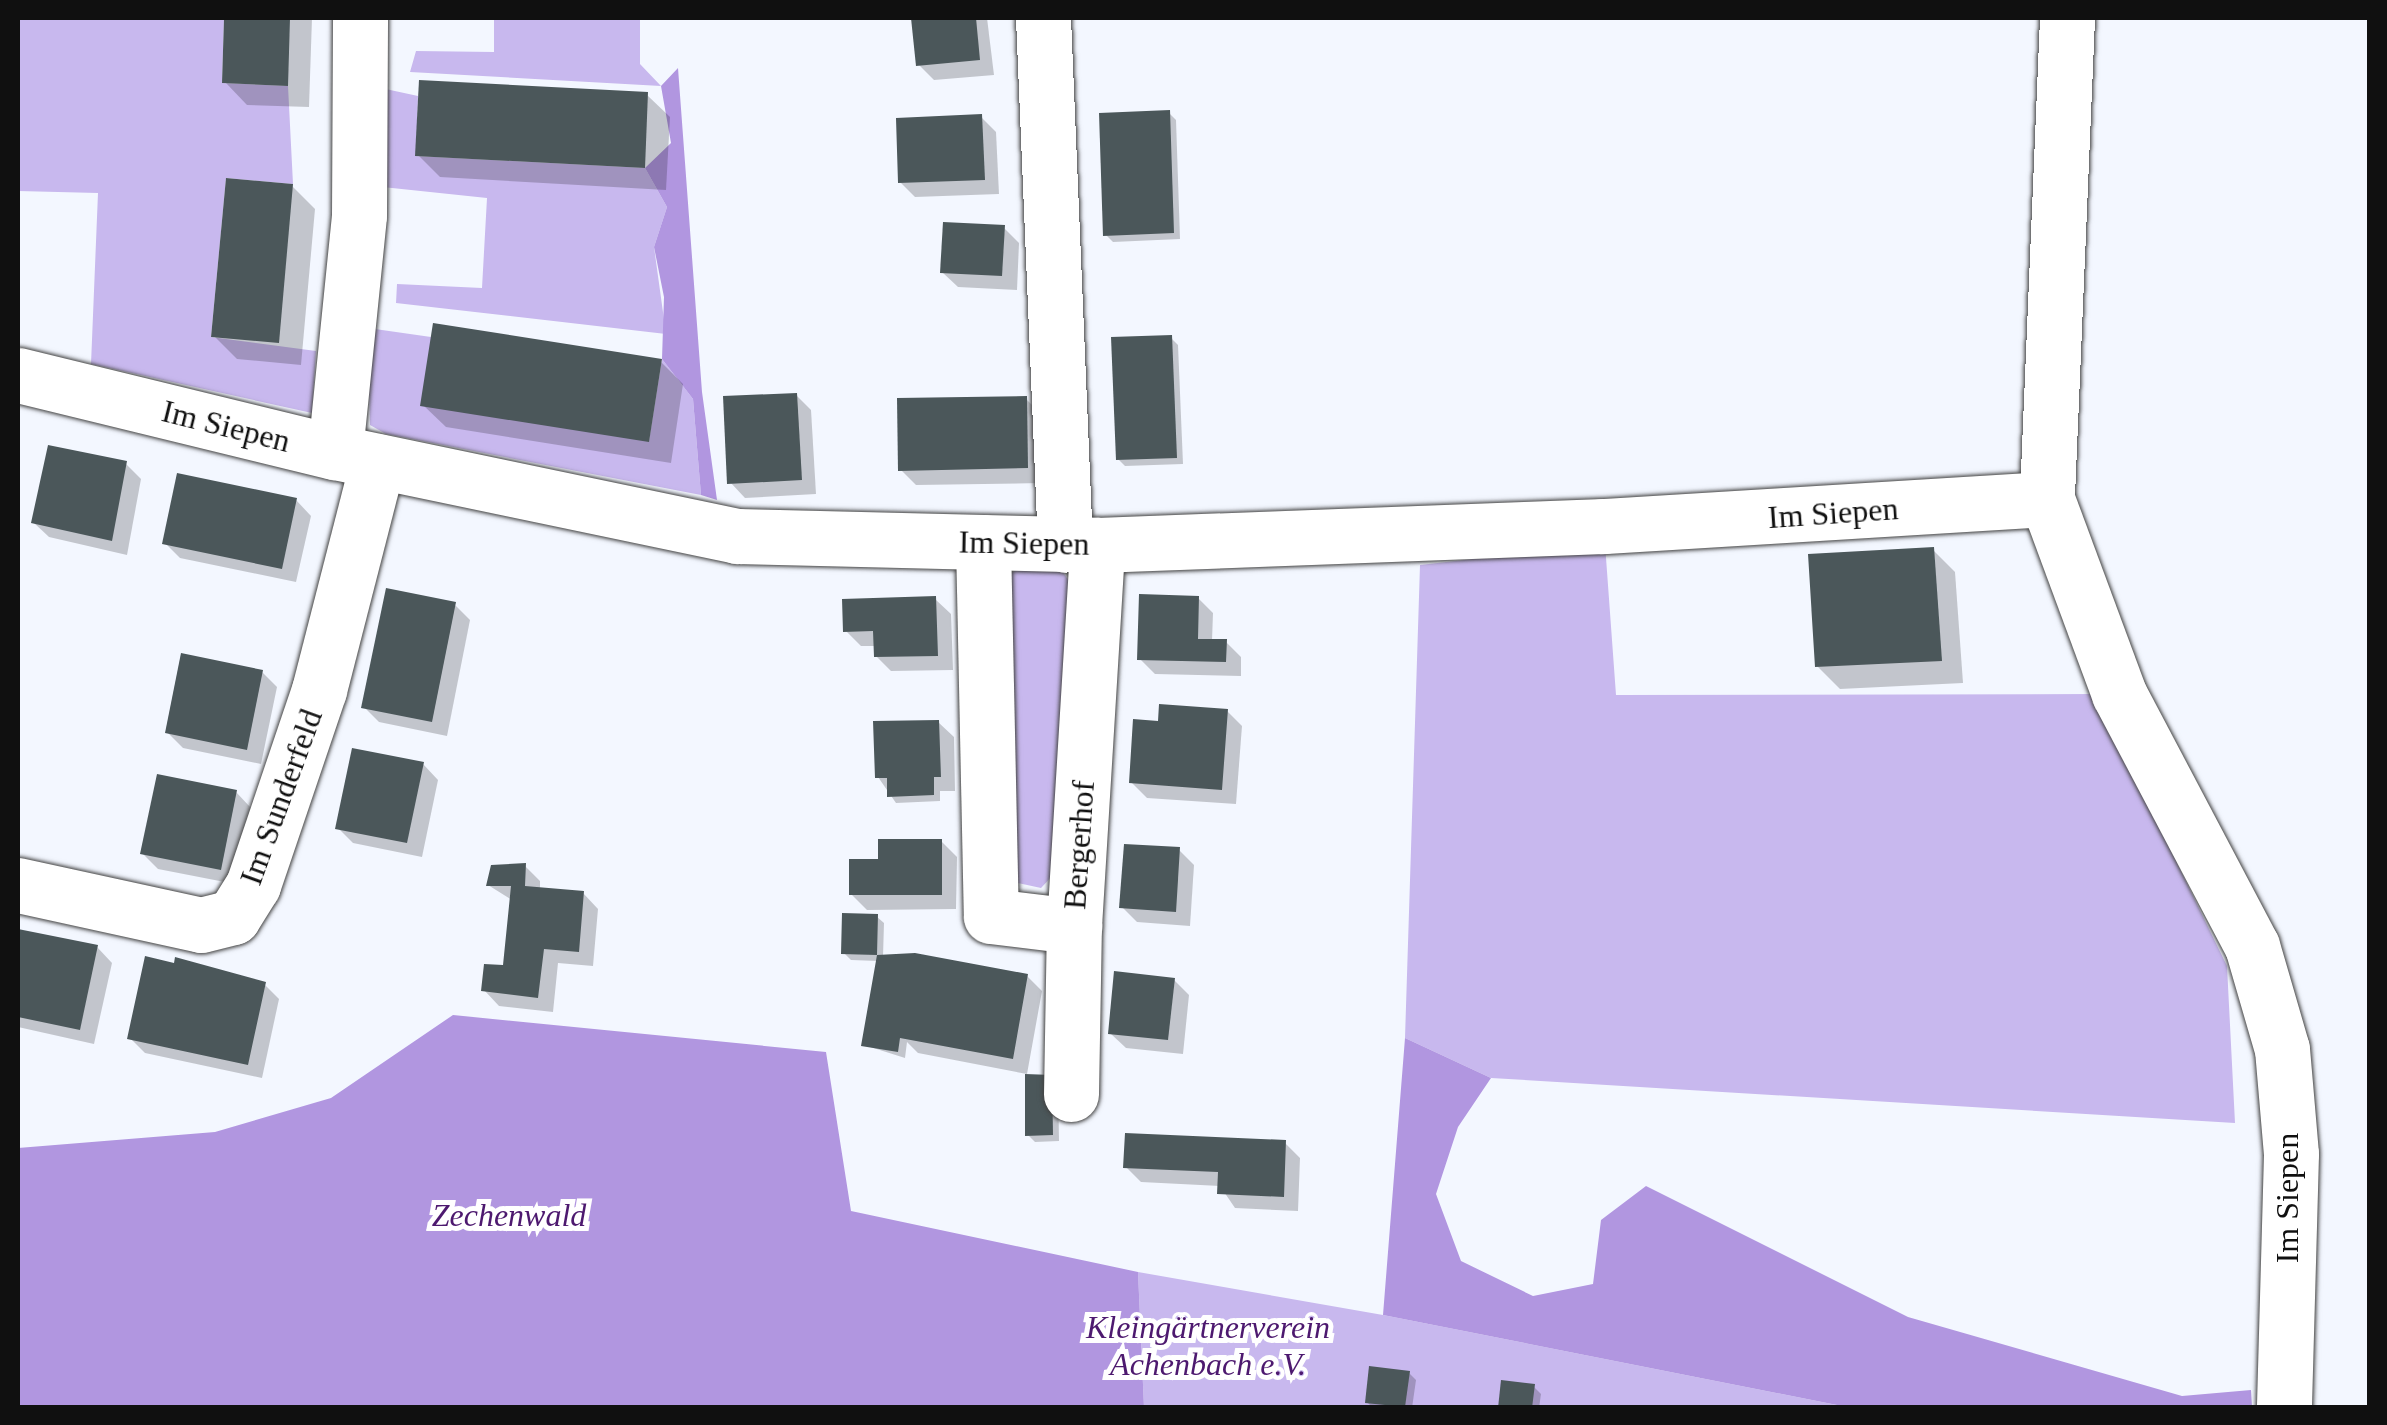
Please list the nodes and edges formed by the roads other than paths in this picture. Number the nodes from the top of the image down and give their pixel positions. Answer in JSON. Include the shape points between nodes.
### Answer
{"nodes":[{"id":1,"x":360,"y":18,"type":"edge"},
{"id":2,"x":1043,"y":18,"type":"edge"},
{"id":3,"x":2067,"y":18,"type":"edge"},
{"id":4,"x":18,"y":375,"type":"edge"},
{"id":5,"x":357,"y":457,"type":"junction"},
{"id":6,"x":2047,"y":499,"type":"junction"},
{"id":7,"x":983,"y":542,"type":"junction"},
{"id":8,"x":1081,"y":545,"type":"junction"},
{"id":9,"x":18,"y":885,"type":"edge"},
{"id":10,"x":1074,"y":926,"type":"junction"},
{"id":11,"x":1071,"y":1094,"type":"dead end"},
{"id":12,"x":2284,"y":1408,"type":"edge"}],
"edges":[{"from":1,"to":5,"type":"street","name":"Im Sunderfeld"},
{"from":2,"to":8,"type":"street","name":"Bergerhof"},
{"from":3,"to":6,"type":"street","name":"Im Siepen"},
{"from":4,"to":5,"type":"street","name":"Im Siepen"},
{"from":5,"to":7,"type":"street","name":"Im Siepen","via":[[737,536]]},
{"from":5,"to":9,"type":"street","name":"Im Sunderfeld","via":[[319,690],[253,885],[233,916],[200,924]]},
{"from":6,"to":8,"type":"street","name":"Im Siepen","via":[[1604,526]]},
{"from":6,"to":12,"type":"street","name":"Im Siepen","via":[[2119,694],[2252,946],[2282,1050],[2291,1154]]},
{"from":7,"to":8,"type":"street","name":"Im Siepen"},
{"from":7,"to":10,"type":"street","name":"Bergerhof","via":[[991,916]]},
{"from":8,"to":10,"type":"street","name":"Bergerhof"},
{"from":10,"to":11,"type":"street"}]}
